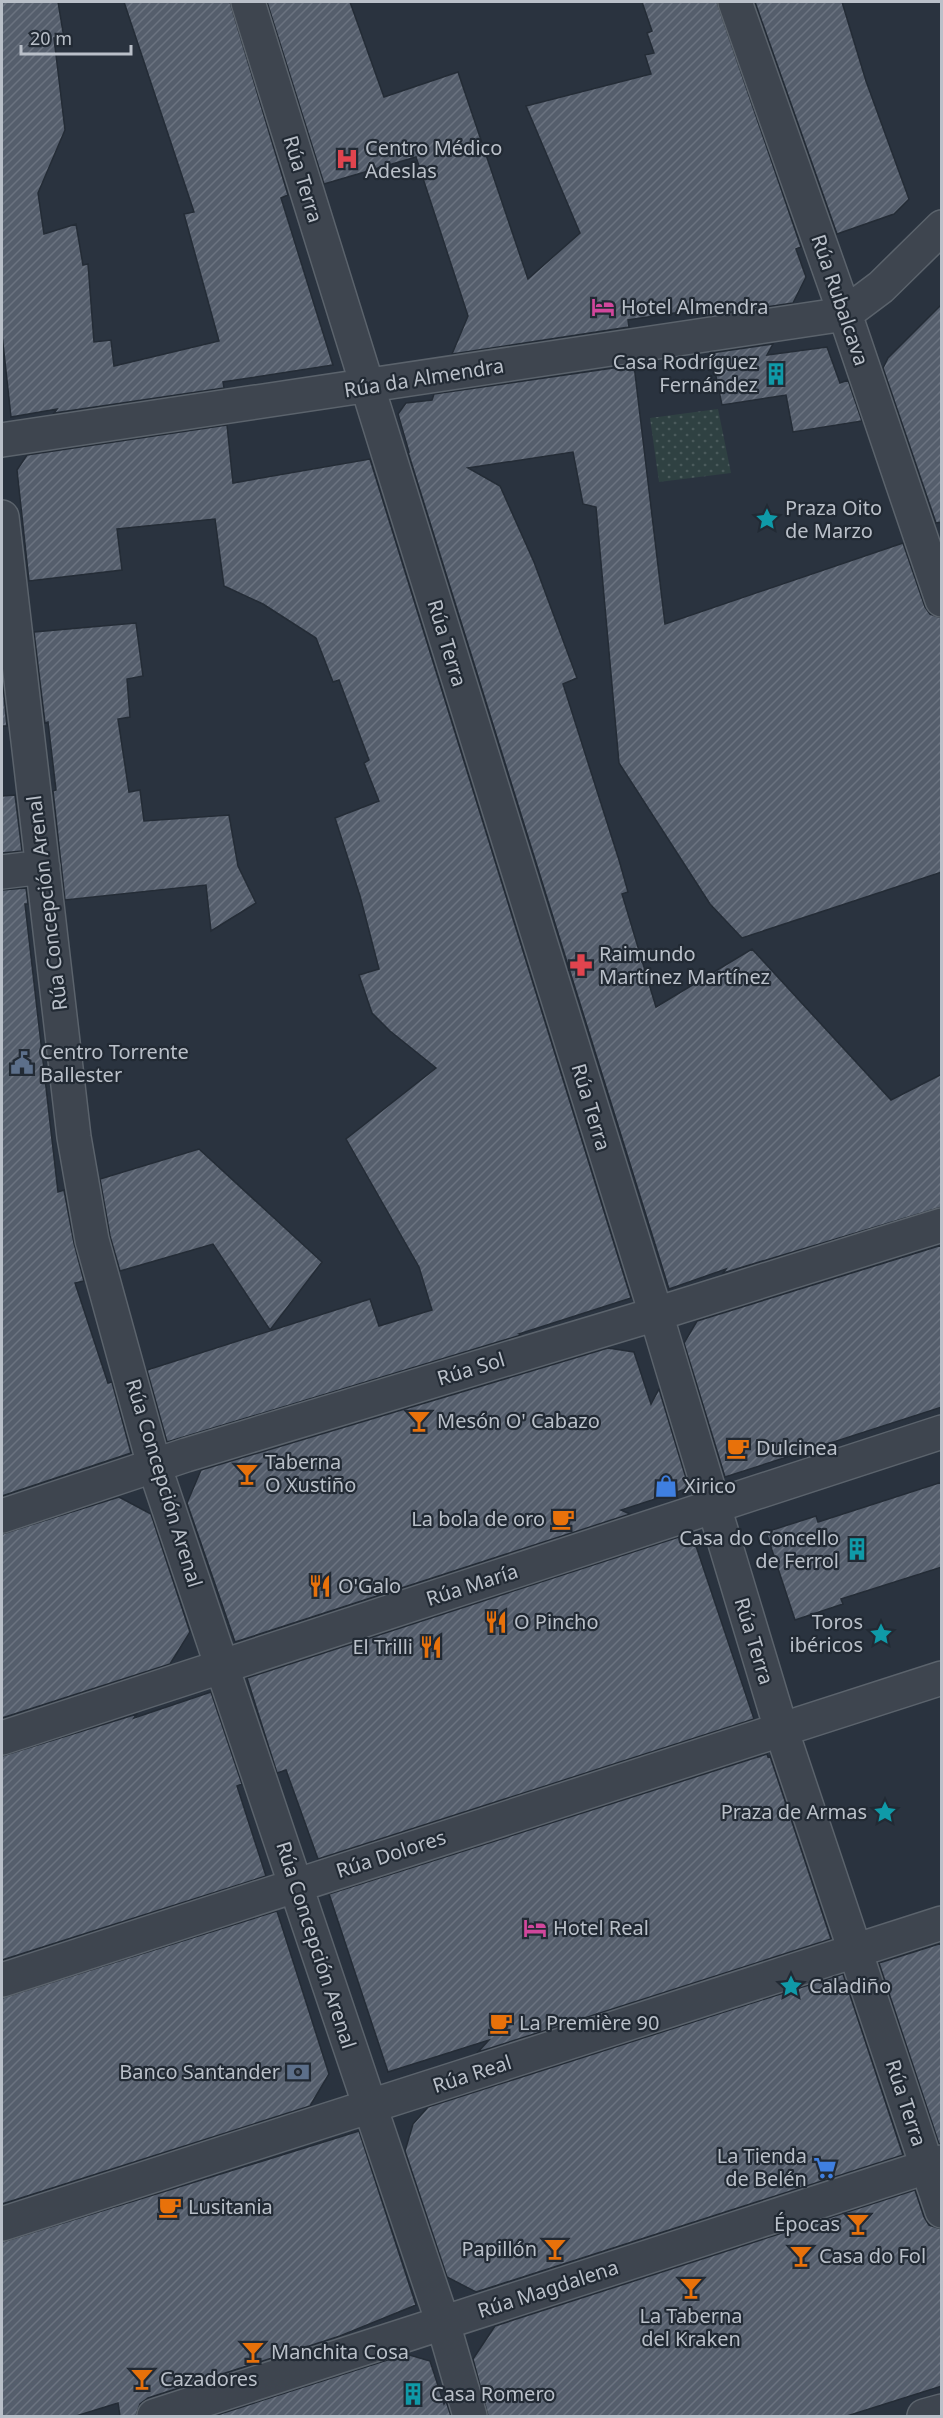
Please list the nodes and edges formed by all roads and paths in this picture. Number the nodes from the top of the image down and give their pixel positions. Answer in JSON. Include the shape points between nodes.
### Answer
{"nodes":[{"id":1,"x":248,"y":2,"type":"edge"},
{"id":2,"x":735,"y":2,"type":"edge"},
{"id":3,"x":942,"y":227,"type":"edge"},
{"id":4,"x":846,"y":315,"type":"junction"},
{"id":5,"x":368,"y":387,"type":"junction"},
{"id":6,"x":2,"y":440,"type":"edge"},
{"id":7,"x":2,"y":517,"type":"edge"},
{"id":8,"x":942,"y":600,"type":"edge"},
{"id":9,"x":16,"y":760,"type":"edge"},
{"id":10,"x":43,"y":867,"type":"junction"},
{"id":11,"x":2,"y":872,"type":"edge"},
{"id":12,"x":942,"y":1225,"type":"edge"},
{"id":13,"x":656,"y":1314,"type":"junction"},
{"id":14,"x":942,"y":1432,"type":"edge"},
{"id":15,"x":154,"y":1465,"type":"junction"},
{"id":16,"x":714,"y":1505,"type":"junction"},
{"id":17,"x":2,"y":1516,"type":"edge"},
{"id":18,"x":223,"y":1667,"type":"junction"},
{"id":19,"x":942,"y":1678,"type":"edge"},
{"id":20,"x":781,"y":1729,"type":"junction"},
{"id":21,"x":2,"y":1738,"type":"edge"},
{"id":22,"x":296,"y":1885,"type":"junction"},
{"id":23,"x":942,"y":1923,"type":"edge"},
{"id":24,"x":855,"y":1951,"type":"junction"},
{"id":25,"x":2,"y":1980,"type":"edge"},
{"id":26,"x":370,"y":2106,"type":"junction"},
{"id":27,"x":934,"y":2165,"type":"edge"},
{"id":28,"x":942,"y":2211,"type":"edge"},
{"id":29,"x":2,"y":2224,"type":"edge"},
{"id":30,"x":442,"y":2323,"type":"junction"},
{"id":31,"x":942,"y":2411,"type":"edge"},
{"id":32,"x":154,"y":2416,"type":"edge"},
{"id":33,"x":470,"y":2416,"type":"edge"},
{"id":34,"x":924,"y":2416,"type":"edge"}],
"edges":[{"from":1,"to":5,"type":"street","name":"Rúa Terra"},
{"from":2,"to":4,"type":"street","name":"Rúa Rubalcava"},
{"from":3,"to":4,"type":"street","via":[[881,287]]},
{"from":4,"to":5,"type":"street","name":"Rúa da Almendra"},
{"from":4,"to":8,"type":"street","name":"Rúa Rubalcava"},
{"from":5,"to":6,"type":"street","name":"Rúa da Almendra"},
{"from":5,"to":13,"type":"street","name":"Rúa Terra"},
{"from":7,"to":9,"type":"street","name":"Rúa Concepción Arenal"},
{"from":9,"to":10,"type":"street","name":"Rúa Concepción Arenal"},
{"from":10,"to":11,"type":"street"},
{"from":10,"to":15,"type":"street","name":"Rúa Concepción Arenal","via":[[74,1137],[92,1240]]},
{"from":12,"to":13,"type":"street","name":"Rúa Sol"},
{"from":13,"to":15,"type":"street","name":"Rúa Sol"},
{"from":13,"to":16,"type":"street","name":"Rúa Terra"},
{"from":14,"to":16,"type":"street","name":"Rúa María"},
{"from":15,"to":17,"type":"street","name":"Rúa Sol"},
{"from":15,"to":18,"type":"street","name":"Rúa Concepción Arenal"},
{"from":16,"to":18,"type":"street","name":"Rúa María"},
{"from":16,"to":20,"type":"street","name":"Rúa Terra"},
{"from":18,"to":21,"type":"street","name":"Rúa María"},
{"from":18,"to":22,"type":"street","name":"Rúa Concepción Arenal"},
{"from":19,"to":20,"type":"street","name":"Rúa Dolores"},
{"from":20,"to":22,"type":"street","name":"Rúa Dolores"},
{"from":20,"to":24,"type":"street","name":"Rúa Terra"},
{"from":22,"to":25,"type":"street","name":"Rúa Dolores"},
{"from":22,"to":26,"type":"street","name":"Rúa Concepción Arenal"},
{"from":23,"to":24,"type":"street","name":"Rúa Real"},
{"from":24,"to":26,"type":"street","name":"Rúa Real"},
{"from":24,"to":27,"type":"street","name":"Rúa Terra"},
{"from":26,"to":29,"type":"street","name":"Rúa Real"},
{"from":26,"to":30,"type":"street","name":"Rúa Concepción Arenal"},
{"from":27,"to":28,"type":"street","name":"Rúa Terra"},
{"from":27,"to":30,"type":"street","name":"Rúa Magdalena"},
{"from":30,"to":32,"type":"street","name":"Rúa Magdalena"},
{"from":30,"to":33,"type":"street","name":"Rúa Concepción Arenal"},
{"from":31,"to":34,"type":"street"}]}
